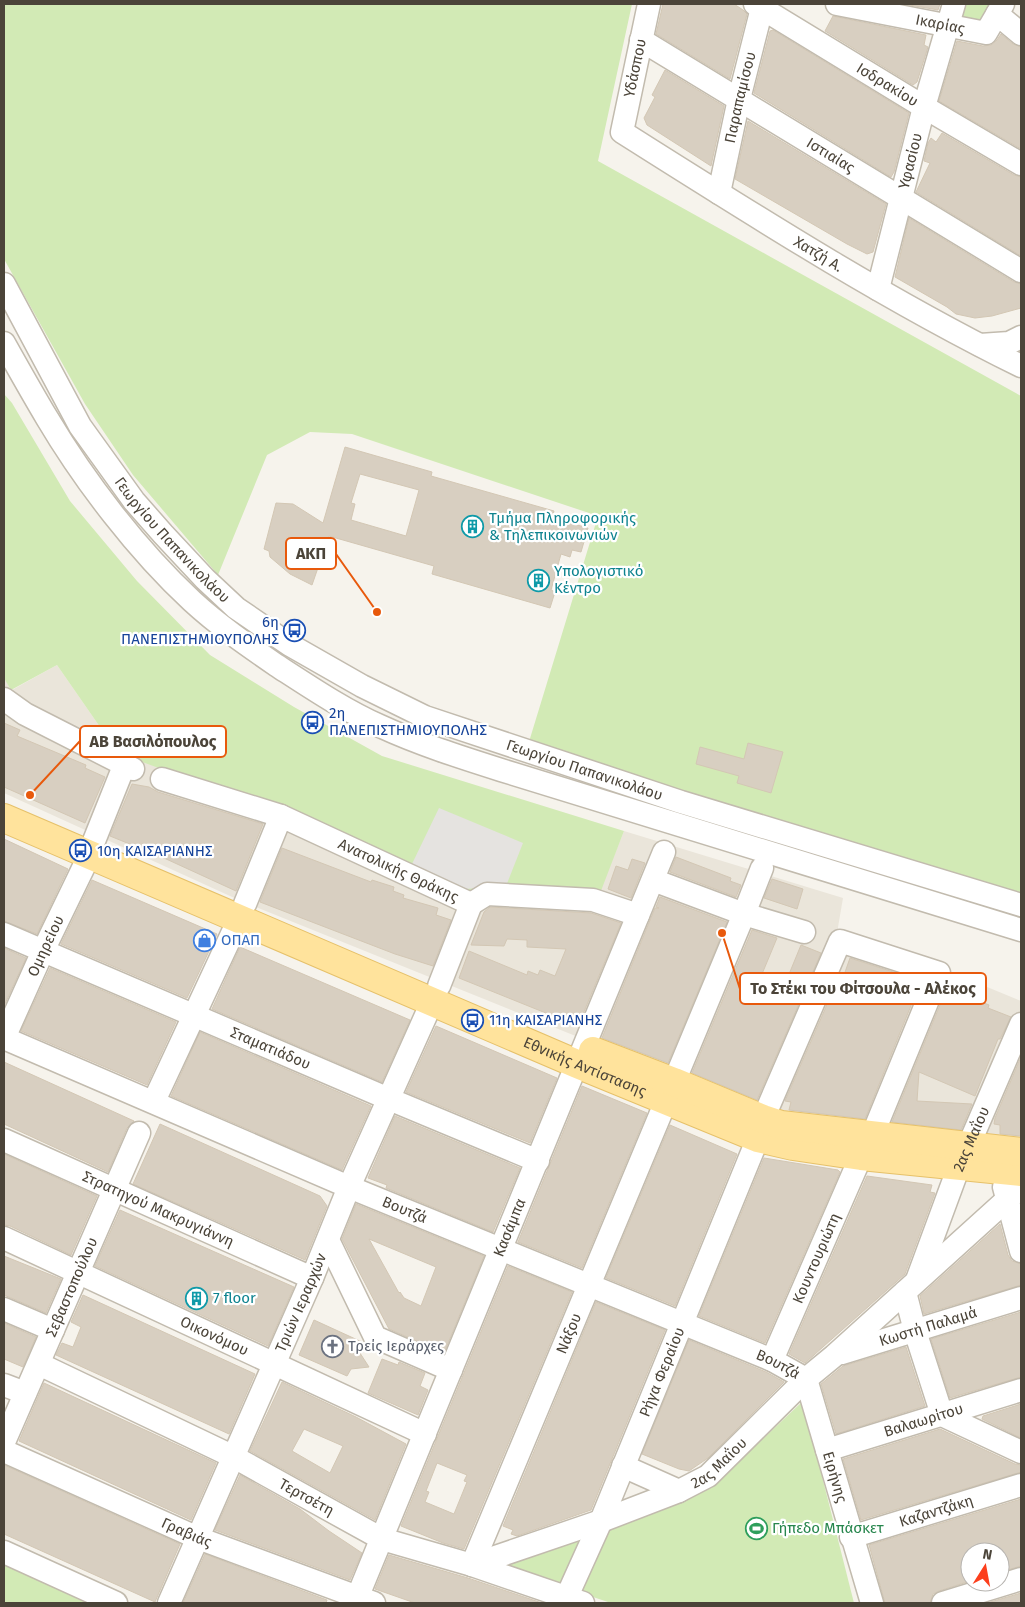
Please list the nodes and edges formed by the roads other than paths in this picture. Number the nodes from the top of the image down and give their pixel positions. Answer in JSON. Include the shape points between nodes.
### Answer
{"nodes":[{"id":1,"x":649,"y":4,"type":"edge"},
{"id":2,"x":837,"y":4,"type":"edge"},
{"id":3,"x":954,"y":4,"type":"edge"},
{"id":4,"x":760,"y":5,"type":"edge"},
{"id":5,"x":995,"y":17,"type":"edge"},
{"id":6,"x":947,"y":26,"type":"junction"},
{"id":7,"x":1021,"y":34,"type":"edge"},
{"id":8,"x":641,"y":40,"type":"junction"},
{"id":9,"x":739,"y":99,"type":"junction"},
{"id":10,"x":924,"y":107,"type":"junction"},
{"id":11,"x":622,"y":132,"type":"joint"},
{"id":12,"x":1021,"y":164,"type":"edge"},
{"id":13,"x":719,"y":193,"type":"junction"},
{"id":14,"x":900,"y":197,"type":"junction"},
{"id":15,"x":1021,"y":271,"type":"edge"},
{"id":16,"x":4,"y":284,"type":"edge"},
{"id":17,"x":878,"y":289,"type":"junction"},
{"id":18,"x":1021,"y":337,"type":"edge"},
{"id":19,"x":4,"y":343,"type":"edge"},
{"id":20,"x":979,"y":345,"type":"junction"},
{"id":21,"x":1021,"y":366,"type":"edge"},
{"id":22,"x":4,"y":699,"type":"edge"},
{"id":23,"x":162,"y":779,"type":"dead end"},
{"id":24,"x":4,"y":802,"type":"edge"},
{"id":25,"x":281,"y":816,"type":"junction"},
{"id":26,"x":4,"y":818,"type":"edge"},
{"id":27,"x":92,"y":848,"type":"junction"},
{"id":28,"x":664,"y":852,"type":"dead end"},
{"id":29,"x":762,"y":868,"type":"dead end"},
{"id":30,"x":652,"y":880,"type":"junction"},
{"id":31,"x":472,"y":904,"type":"junction"},
{"id":32,"x":1021,"y":905,"type":"edge"},
{"id":33,"x":242,"y":912,"type":"junction"},
{"id":34,"x":744,"y":914,"type":"junction"},
{"id":35,"x":638,"y":915,"type":"junction"},
{"id":36,"x":1021,"y":930,"type":"edge"},
{"id":37,"x":804,"y":932,"type":"dead end"},
{"id":38,"x":4,"y":934,"type":"edge"},
{"id":39,"x":840,"y":941,"type":"joint"},
{"id":40,"x":43,"y":951,"type":"junction"},
{"id":41,"x":435,"y":994,"type":"junction"},
{"id":42,"x":194,"y":1016,"type":"junction"},
{"id":43,"x":1021,"y":1024,"type":"edge"},
{"id":44,"x":4,"y":1038,"type":"edge"},
{"id":45,"x":581,"y":1056,"type":"junction"},
{"id":46,"x":670,"y":1091,"type":"junction"},
{"id":47,"x":389,"y":1099,"type":"junction"},
{"id":48,"x":154,"y":1101,"type":"junction"},
{"id":49,"x":761,"y":1129,"type":"junction"},
{"id":50,"x":140,"y":1133,"type":"dead end"},
{"id":51,"x":4,"y":1140,"type":"edge"},
{"id":52,"x":867,"y":1146,"type":"junction"},
{"id":53,"x":1021,"y":1152,"type":"edge"},
{"id":54,"x":965,"y":1155,"type":"junction"},
{"id":55,"x":538,"y":1161,"type":"junction"},
{"id":56,"x":1010,"y":1170,"type":"edge"},
{"id":57,"x":349,"y":1186,"type":"junction"},
{"id":58,"x":115,"y":1189,"type":"junction"},
{"id":59,"x":1014,"y":1192,"type":"edge"},
{"id":60,"x":4,"y":1238,"type":"edge"},
{"id":61,"x":328,"y":1240,"type":"junction"},
{"id":62,"x":501,"y":1249,"type":"junction"},
{"id":63,"x":1021,"y":1252,"type":"edge"},
{"id":64,"x":78,"y":1273,"type":"junction"},
{"id":65,"x":312,"y":1278,"type":"junction"},
{"id":66,"x":589,"y":1285,"type":"junction"},
{"id":67,"x":910,"y":1288,"type":"junction"},
{"id":68,"x":1021,"y":1298,"type":"edge"},
{"id":69,"x":4,"y":1309,"type":"edge"},
{"id":70,"x":682,"y":1323,"type":"junction"},
{"id":71,"x":53,"y":1330,"type":"junction"},
{"id":72,"x":915,"y":1331,"type":"junction"},
{"id":73,"x":834,"y":1356,"type":"junction"},
{"id":74,"x":772,"y":1360,"type":"junction"},
{"id":75,"x":39,"y":1364,"type":"junction"},
{"id":76,"x":275,"y":1364,"type":"junction"},
{"id":77,"x":451,"y":1370,"type":"junction"},
{"id":78,"x":806,"y":1379,"type":"junction"},
{"id":79,"x":4,"y":1386,"type":"edge"},
{"id":80,"x":1021,"y":1390,"type":"edge"},
{"id":81,"x":25,"y":1393,"type":"junction"},
{"id":82,"x":942,"y":1415,"type":"junction"},
{"id":83,"x":425,"y":1434,"type":"junction"},
{"id":84,"x":4,"y":1442,"type":"edge"},
{"id":85,"x":827,"y":1450,"type":"junction"},
{"id":86,"x":4,"y":1451,"type":"edge"},
{"id":87,"x":1021,"y":1452,"type":"edge"},
{"id":88,"x":234,"y":1457,"type":"junction"},
{"id":89,"x":623,"y":1466,"type":"junction"},
{"id":90,"x":1021,"y":1485,"type":"edge"},
{"id":91,"x":679,"y":1491,"type":"junction"},
{"id":92,"x":601,"y":1521,"type":"junction"},
{"id":93,"x":851,"y":1537,"type":"junction"},
{"id":94,"x":198,"y":1538,"type":"junction"},
{"id":95,"x":382,"y":1539,"type":"junction"},
{"id":96,"x":4,"y":1552,"type":"edge"},
{"id":97,"x":472,"y":1565,"type":"junction"},
{"id":98,"x":1021,"y":1579,"type":"edge"},
{"id":99,"x":362,"y":1601,"type":"edge"},
{"id":100,"x":571,"y":1601,"type":"edge"},
{"id":101,"x":116,"y":1603,"type":"edge"},
{"id":102,"x":169,"y":1603,"type":"edge"},
{"id":103,"x":872,"y":1603,"type":"edge"},
{"id":104,"x":943,"y":1603,"type":"edge"}],
"edges":[{"from":1,"to":8,"type":"street","name":"Υδάσπου"},
{"from":2,"to":6,"type":"street","name":"Ικαρίας"},
{"from":3,"to":6,"type":"street","name":"Υφασίου"},
{"from":4,"to":9,"type":"street","name":"Παραπαμίσου"},
{"from":4,"to":10,"type":"street","name":"Ισδρακίου"},
{"from":5,"to":6,"type":"street","name":"Ικαρίας"},
{"from":5,"to":7,"type":"street"},
{"from":6,"to":10,"type":"street","name":"Υφασίου"},
{"from":8,"to":9,"type":"street","name":"Ιστιαίας"},
{"from":8,"to":11,"type":"street","name":"Υδάσπου"},
{"from":9,"to":13,"type":"street","name":"Παραπαμίσου"},
{"from":9,"to":14,"type":"street","name":"Ιστιαίας"},
{"from":10,"to":12,"type":"street","name":"Ισδρακίου"},
{"from":10,"to":14,"type":"street","name":"Υφασίου"},
{"from":11,"to":13,"type":"street","name":"Χατζή Α."},
{"from":13,"to":17,"type":"street","name":"Χατζή Α."},
{"from":14,"to":15,"type":"street","name":"Ιστιαίας"},
{"from":14,"to":17,"type":"street","name":"Υφασίου"},
{"from":16,"to":32,"type":"street","name":"Γεωργίου Παπανικολάου","via":[[80,426],[134,501],[205,579],[230,602],[290,645],[425,717],[681,802]]},
{"from":17,"to":20,"type":"street","name":"Χατζή Α."},
{"from":18,"to":20,"type":"street","via":[[1009,343]]},
{"from":19,"to":36,"type":"street","name":"Γεωργίου Παπανικολάου","via":[[47,420],[117,519],[148,556],[225,629],[346,709],[416,741],[501,770]]},
{"from":20,"to":21,"type":"street","name":"Χατζή Α."},
{"from":22,"to":27,"type":"street","name":"Ομηρείου","via":[[25,714],[128,767]]},
{"from":23,"to":25,"type":"street","name":"Ανατολικής Θράκης"},
{"from":24,"to":27,"type":"main road","name":"Εθνικής Αντίστασης"},
{"from":25,"to":31,"type":"street","name":"Ανατολικής Θράκης"},
{"from":25,"to":33,"type":"street"},
{"from":26,"to":27,"type":"main road","name":"Εθνικής Αντίστασης"},
{"from":27,"to":33,"type":"main road","name":"Εθνικής Αντίστασης"},
{"from":27,"to":40,"type":"street","name":"Ομηρείου"},
{"from":28,"to":30,"type":"street","name":"Κασάμπα"},
{"from":29,"to":34,"type":"street","name":"Νάξου"},
{"from":30,"to":34,"type":"street"},
{"from":30,"to":35,"type":"street","name":"Κασάμπα"},
{"from":31,"to":35,"type":"street","name":"Ανατολικής Θράκης","via":[[487,894],[593,900]]},
{"from":31,"to":41,"type":"street","name":"Τριών Ιεραρχών"},
{"from":33,"to":41,"type":"main road","name":"Εθνικής Αντίστασης"},
{"from":33,"to":42,"type":"street"},
{"from":34,"to":37,"type":"street"},
{"from":34,"to":46,"type":"street","name":"Νάξου"},
{"from":35,"to":45,"type":"street","name":"Κασάμπα"},
{"from":38,"to":40,"type":"street","name":"Σταματιάδου"},
{"from":39,"to":49,"type":"street","name":"Ρήγα Φεραίου"},
{"from":39,"to":52,"type":"street","name":"Κουντουριώτη","via":[[939,973]]},
{"from":40,"to":42,"type":"street","name":"Σταματιάδου"},
{"from":40,"to":44,"type":"street","name":"Ομηρείου"},
{"from":41,"to":45,"type":"main road","name":"Εθνικής Αντίστασης"},
{"from":41,"to":47,"type":"street","name":"Τριών Ιεραρχών"},
{"from":42,"to":47,"type":"street","name":"Σταματιάδου"},
{"from":42,"to":48,"type":"street"},
{"from":43,"to":54,"type":"street","name":"2ας Μαΐου"},
{"from":44,"to":48,"type":"street","name":"Βουτζά"},
{"from":45,"to":46,"type":"main road","name":"Εθνικής Αντίστασης"},
{"from":45,"to":55,"type":"street","name":"Κασάμπα"},
{"from":46,"to":49,"type":"main road","name":"Εθνικής Αντίστασης"},
{"from":46,"to":66,"type":"street","name":"Νάξου"},
{"from":47,"to":55,"type":"street","name":"Σταματιάδου"},
{"from":47,"to":57,"type":"street","name":"Τριών Ιεραρχών"},
{"from":48,"to":57,"type":"street","name":"Βουτζά"},
{"from":49,"to":52,"type":"main road","name":"Εθνικής Αντίστασης","via":[[793,1146]]},
{"from":49,"to":70,"type":"street","name":"Ρήγα Φεραίου"},
{"from":50,"to":58,"type":"street","name":"Σεβαστοπούλου"},
{"from":51,"to":58,"type":"street","name":"Στρατηγού Μακρυγιάννη"},
{"from":52,"to":54,"type":"main road","name":"Εθνικής Αντίστασης"},
{"from":52,"to":74,"type":"street","name":"Κουντουριώτη"},
{"from":53,"to":54,"type":"main road","name":"Εθνικής Αντίστασης"},
{"from":54,"to":56,"type":"main road","name":"Εθνικής Αντίστασης"},
{"from":54,"to":67,"type":"street","name":"2ας Μαΐου"},
{"from":55,"to":62,"type":"street","name":"Κασάμπα"},
{"from":56,"to":59,"type":"street"},
{"from":57,"to":61,"type":"street","name":"Τριών Ιεραρχών"},
{"from":57,"to":62,"type":"street","name":"Βουτζά"},
{"from":58,"to":64,"type":"street","name":"Σεβαστοπούλου"},
{"from":58,"to":65,"type":"street","name":"Στρατηγού Μακρυγιάννη"},
{"from":59,"to":63,"type":"street"},
{"from":59,"to":67,"type":"street","name":"2ας Μαΐου"},
{"from":60,"to":64,"type":"street","name":"Οικονόμου"},
{"from":61,"to":65,"type":"street","name":"Τριών Ιεραρχών"},
{"from":61,"to":77,"type":"street","via":[[375,1337]]},
{"from":62,"to":66,"type":"street","name":"Βουτζά"},
{"from":62,"to":77,"type":"street","name":"Κασάμπα"},
{"from":64,"to":71,"type":"street","name":"Σεβαστοπούλου"},
{"from":64,"to":76,"type":"street","name":"Οικονόμου"},
{"from":65,"to":76,"type":"street","name":"Τριών Ιεραρχών"},
{"from":66,"to":70,"type":"street","name":"Βουτζά"},
{"from":66,"to":97,"type":"street","name":"Νάξου"},
{"from":67,"to":72,"type":"street"},
{"from":67,"to":73,"type":"street","name":"2ας Μαΐου"},
{"from":68,"to":72,"type":"street","name":"Κωστή Παλαμά"},
{"from":69,"to":71,"type":"street"},
{"from":70,"to":74,"type":"street","name":"Βουτζά"},
{"from":70,"to":89,"type":"street","name":"Ρήγα Φεραίου"},
{"from":71,"to":75,"type":"street","name":"Σεβαστοπούλου"},
{"from":72,"to":73,"type":"street","name":"Κωστή Παλαμά"},
{"from":72,"to":82,"type":"street"},
{"from":73,"to":78,"type":"street","name":"2ας Μαΐου"},
{"from":74,"to":78,"type":"street","name":"Βουτζά"},
{"from":75,"to":81,"type":"street","name":"Σεβαστοπούλου"},
{"from":75,"to":88,"type":"street","name":"Τερτσέτη"},
{"from":76,"to":83,"type":"street","name":"Οικονόμου"},
{"from":76,"to":88,"type":"street","name":"Τριών Ιεραρχών"},
{"from":77,"to":83,"type":"street","name":"Κασάμπα"},
{"from":78,"to":85,"type":"street","name":"Ειρήνης"},
{"from":78,"to":91,"type":"street","name":"2ας Μαΐου","via":[[708,1476]]},
{"from":79,"to":81,"type":"street"},
{"from":80,"to":82,"type":"street","name":"Βαλαωρίτου"},
{"from":81,"to":84,"type":"street","name":"Σεβαστοπούλου"},
{"from":82,"to":85,"type":"street","name":"Βαλαωρίτου"},
{"from":82,"to":87,"type":"street"},
{"from":83,"to":95,"type":"street","name":"Κασάμπα"},
{"from":85,"to":93,"type":"street","name":"Ειρήνης"},
{"from":86,"to":94,"type":"street","name":"Γραβιάς"},
{"from":88,"to":94,"type":"street","name":"Τριών Ιεραρχών"},
{"from":88,"to":95,"type":"street","name":"Τερτσέτη"},
{"from":89,"to":91,"type":"street"},
{"from":89,"to":92,"type":"street","name":"Ρήγα Φεραίου"},
{"from":90,"to":93,"type":"street","name":"Καζαντζάκη"},
{"from":91,"to":92,"type":"street","name":"2ας Μαΐου"},
{"from":92,"to":97,"type":"street","name":"2ας Μαΐου"},
{"from":92,"to":100,"type":"street","name":"Ρήγα Φεραίου"},
{"from":93,"to":103,"type":"street","name":"Ειρήνης"},
{"from":94,"to":99,"type":"street","name":"Γραβιάς"},
{"from":94,"to":102,"type":"street","name":"Τριών Ιεραρχών"},
{"from":95,"to":97,"type":"street","name":"Τερτσέτη"},
{"from":95,"to":99,"type":"street","name":"Κασάμπα"},
{"from":96,"to":101,"type":"street"},
{"from":97,"to":100,"type":"street","name":"Τερτσέτη"},
{"from":98,"to":104,"type":"street"}]}
